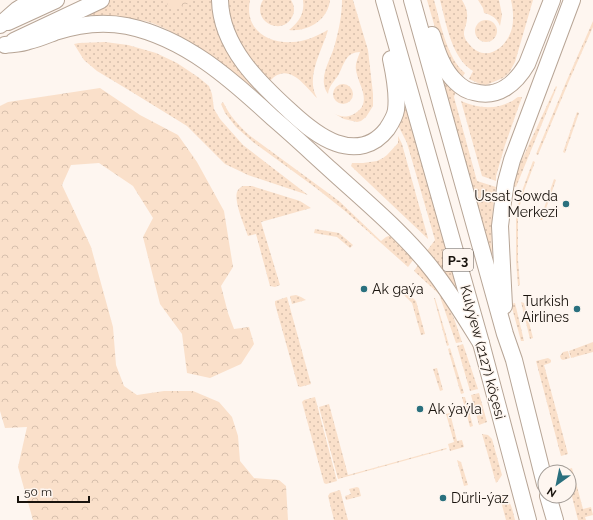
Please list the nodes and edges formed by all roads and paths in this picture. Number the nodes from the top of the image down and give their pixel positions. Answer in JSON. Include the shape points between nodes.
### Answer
{"nodes":[{"id":1,"x":32,"y":0,"type":"edge"},
{"id":2,"x":56,"y":0,"type":"edge"},
{"id":3,"x":101,"y":0,"type":"edge"},
{"id":4,"x":220,"y":0,"type":"edge"},
{"id":5,"x":383,"y":0,"type":"edge"},
{"id":6,"x":412,"y":0,"type":"edge"},
{"id":7,"x":422,"y":0,"type":"edge"},
{"id":8,"x":552,"y":0,"type":"edge"},
{"id":9,"x":572,"y":0,"type":"edge"},
{"id":10,"x":0,"y":25,"type":"edge"},
{"id":11,"x":3,"y":46,"type":"edge"},
{"id":12,"x":505,"y":334,"type":"junction"},
{"id":13,"x":481,"y":343,"type":"junction"},
{"id":14,"x":540,"y":464,"type":"edge"},
{"id":15,"x":550,"y":504,"type":"edge"},
{"id":16,"x":528,"y":520,"type":"edge"},
{"id":17,"x":555,"y":520,"type":"edge"}],
"edges":[{"from":1,"to":10,"type":"main road"},
{"from":2,"to":10,"type":"main road"},
{"from":3,"to":11,"type":"main road"},
{"from":4,"to":5,"type":"main road","via":[[222,20],[243,62],[303,123],[326,139],[347,146],[369,144],[376,140],[390,124],[396,108],[396,83],[381,16]]},
{"from":5,"to":13,"type":"main road","name":"Kulyýew (2127) köçesi","number":"P-3"},
{"from":6,"to":12,"type":"main road","name":"Kulyýew (2127) köçesi","number":"P-3"},
{"from":7,"to":8,"type":"main road","via":[[440,59],[449,75],[469,91],[492,94],[509,86],[522,74]]},
{"from":9,"to":12,"type":"main road","via":[[506,182],[500,226]]},
{"from":11,"to":13,"type":"main road","via":[[28,42],[86,24],[96,24],[126,26],[147,31],[194,55],[239,87],[388,222],[434,272]]},
{"from":12,"to":14,"type":"main road","name":"Kulyýew (2127) köçesi","number":"P-3"},
{"from":13,"to":16,"type":"main road","name":"Kulyýew (2127) köçesi","number":"P-3"},
{"from":15,"to":17,"type":"main road"}]}
